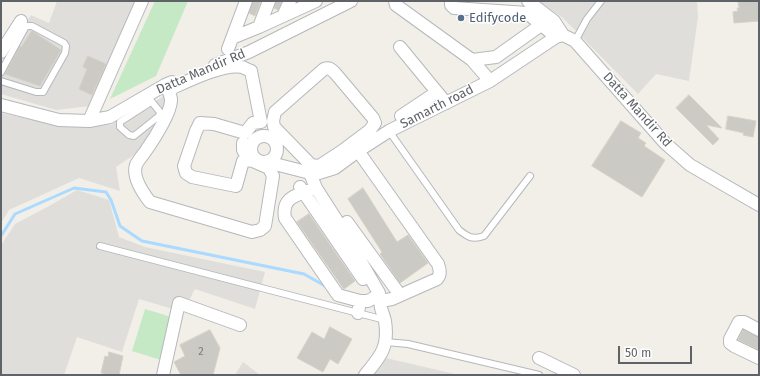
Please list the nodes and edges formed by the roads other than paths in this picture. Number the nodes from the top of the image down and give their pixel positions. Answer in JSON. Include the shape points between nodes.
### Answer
{"nodes":[{"id":1,"x":142,"y":1,"type":"edge"},
{"id":2,"x":246,"y":1,"type":"edge"},
{"id":3,"x":269,"y":1,"type":"edge"},
{"id":4,"x":290,"y":1,"type":"edge"},
{"id":5,"x":315,"y":1,"type":"edge"},
{"id":6,"x":351,"y":1,"type":"edge"},
{"id":7,"x":395,"y":1,"type":"edge"},
{"id":8,"x":451,"y":1,"type":"edge"},
{"id":9,"x":528,"y":1,"type":"edge"},
{"id":10,"x":601,"y":1,"type":"edge"},
{"id":11,"x":284,"y":16,"type":"junction"},
{"id":12,"x":21,"y":21,"type":"dead end"},
{"id":13,"x":541,"y":25,"type":"junction"},
{"id":14,"x":259,"y":27,"type":"junction"},
{"id":15,"x":560,"y":36,"type":"junction"},
{"id":16,"x":575,"y":41,"type":"junction"},
{"id":17,"x":3,"y":44,"type":"edge"},
{"id":18,"x":400,"y":47,"type":"dead end"},
{"id":19,"x":472,"y":60,"type":"junction"},
{"id":20,"x":1,"y":72,"type":"edge"},
{"id":21,"x":1,"y":81,"type":"edge"},
{"id":22,"x":490,"y":81,"type":"junction"},
{"id":23,"x":169,"y":86,"type":"junction"},
{"id":24,"x":437,"y":92,"type":"junction"},
{"id":25,"x":149,"y":99,"type":"junction"},
{"id":26,"x":446,"y":103,"type":"junction"},
{"id":27,"x":1,"y":105,"type":"edge"},
{"id":28,"x":89,"y":121,"type":"junction"},
{"id":29,"x":397,"y":123,"type":"junction"},
{"id":30,"x":252,"y":125,"type":"junction"},
{"id":31,"x":258,"y":137,"type":"junction"},
{"id":32,"x":243,"y":143,"type":"dead end"},
{"id":33,"x":349,"y":153,"type":"junction"},
{"id":34,"x":248,"y":160,"type":"junction"},
{"id":35,"x":269,"y":164,"type":"junction"},
{"id":36,"x":310,"y":173,"type":"junction"},
{"id":37,"x":530,"y":176,"type":"dead end"},
{"id":38,"x":316,"y":188,"type":"junction"},
{"id":39,"x":302,"y":190,"type":"junction"},
{"id":40,"x":759,"y":205,"type":"edge"},
{"id":41,"x":340,"y":228,"type":"junction"},
{"id":42,"x":100,"y":246,"type":"dead end"},
{"id":43,"x":400,"y":295,"type":"junction"},
{"id":44,"x":379,"y":302,"type":"junction"},
{"id":45,"x":359,"y":307,"type":"junction"},
{"id":46,"x":385,"y":320,"type":"junction"},
{"id":47,"x":240,"y":325,"type":"dead end"},
{"id":48,"x":759,"y":330,"type":"edge"},
{"id":49,"x":386,"y":342,"type":"junction"},
{"id":50,"x":539,"y":358,"type":"dead end"},
{"id":51,"x":759,"y":358,"type":"edge"},
{"id":52,"x":163,"y":375,"type":"edge"},
{"id":53,"x":368,"y":375,"type":"edge"},
{"id":54,"x":539,"y":375,"type":"edge"},
{"id":55,"x":574,"y":375,"type":"edge"}],
"edges":[{"from":1,"to":28,"type":"street"},
{"from":2,"to":14,"type":"street","via":[[230,43]]},
{"from":3,"to":14,"type":"street"},
{"from":4,"to":11,"type":"street"},
{"from":5,"to":11,"type":"street"},
{"from":6,"to":23,"type":"street","name":"Datta Mandir Rd","via":[[249,52]]},
{"from":7,"to":19,"type":"street","via":[[396,5]]},
{"from":8,"to":13,"type":"street","via":[[454,8],[527,13]]},
{"from":9,"to":15,"type":"street","name":"Datta Mandir Rd","via":[[554,21]]},
{"from":10,"to":16,"type":"lane"},
{"from":11,"to":14,"type":"street"},
{"from":12,"to":17,"type":"street"},
{"from":13,"to":15,"type":"street"},
{"from":13,"to":19,"type":"street","via":[[496,57]]},
{"from":15,"to":16,"type":"street","name":"Datta Mandir Rd"},
{"from":15,"to":22,"type":"street","name":"Samarth road"},
{"from":16,"to":40,"type":"street","name":"Datta Mandir Rd","via":[[666,143],[690,165]]},
{"from":18,"to":24,"type":"street"},
{"from":19,"to":22,"type":"street"},
{"from":20,"to":21,"type":"lane","via":[[26,26],[32,26],[66,46],[43,92]]},
{"from":22,"to":26,"type":"street","name":"Samarth road"},
{"from":23,"to":25,"type":"street","name":"Datta Mandir Rd"},
{"from":23,"to":30,"type":"street","via":[[225,68],[241,67],[251,71],[261,122]]},
{"from":23,"to":35,"type":"street","via":[[171,100],[168,112],[136,165],[137,181],[150,202],[252,232],[260,230],[265,226],[273,176]]},
{"from":24,"to":26,"type":"street"},
{"from":24,"to":29,"type":"street"},
{"from":25,"to":25,"type":"lane","via":[[160,112],[159,116],[134,136],[129,135],[120,126],[120,122]]},
{"from":25,"to":28,"type":"street","name":"Datta Mandir Rd","via":[[110,117]]},
{"from":26,"to":29,"type":"street","name":"Samarth road"},
{"from":27,"to":28,"type":"street","name":"Datta Mandir Rd","via":[[59,120]]},
{"from":29,"to":33,"type":"street","name":"Samarth road"},
{"from":29,"to":37,"type":"lane","via":[[459,230],[469,238],[484,236]]},
{"from":30,"to":31,"type":"street"},
{"from":30,"to":34,"type":"street","via":[[245,133],[214,124],[200,123],[184,170],[192,177],[236,186],[243,161]]},
{"from":31,"to":35,"type":"street","via":[[252,144],[251,152],[256,159]]},
{"from":31,"to":35,"type":"street","via":[[270,137],[276,144],[275,156]]},
{"from":32,"to":34,"type":"street"},
{"from":33,"to":33,"type":"street","via":[[319,166],[311,166],[274,127],[275,112],[324,69],[331,69],[375,123]]},
{"from":33,"to":36,"type":"street","name":"Samarth road","via":[[335,168]]},
{"from":33,"to":43,"type":"street","via":[[438,264],[440,275],[437,279]]},
{"from":34,"to":35,"type":"street"},
{"from":35,"to":36,"type":"street"},
{"from":36,"to":38,"type":"street"},
{"from":38,"to":39,"type":"street"},
{"from":38,"to":41,"type":"street"},
{"from":39,"to":41,"type":"street"},
{"from":39,"to":45,"type":"street","via":[[291,197],[285,205],[285,218],[338,295]]},
{"from":41,"to":43,"type":"street"},
{"from":41,"to":44,"type":"street","via":[[379,293]]},
{"from":42,"to":45,"type":"lane"},
{"from":43,"to":44,"type":"street"},
{"from":44,"to":45,"type":"street","via":[[368,301]]},
{"from":44,"to":46,"type":"street"},
{"from":45,"to":46,"type":"lane"},
{"from":46,"to":49,"type":"street"},
{"from":47,"to":52,"type":"street","via":[[179,303]]},
{"from":48,"to":51,"type":"street","via":[[740,322],[730,339],[734,346]]},
{"from":49,"to":53,"type":"street"},
{"from":49,"to":54,"type":"lane","via":[[408,344]]},
{"from":50,"to":55,"type":"street"}]}
